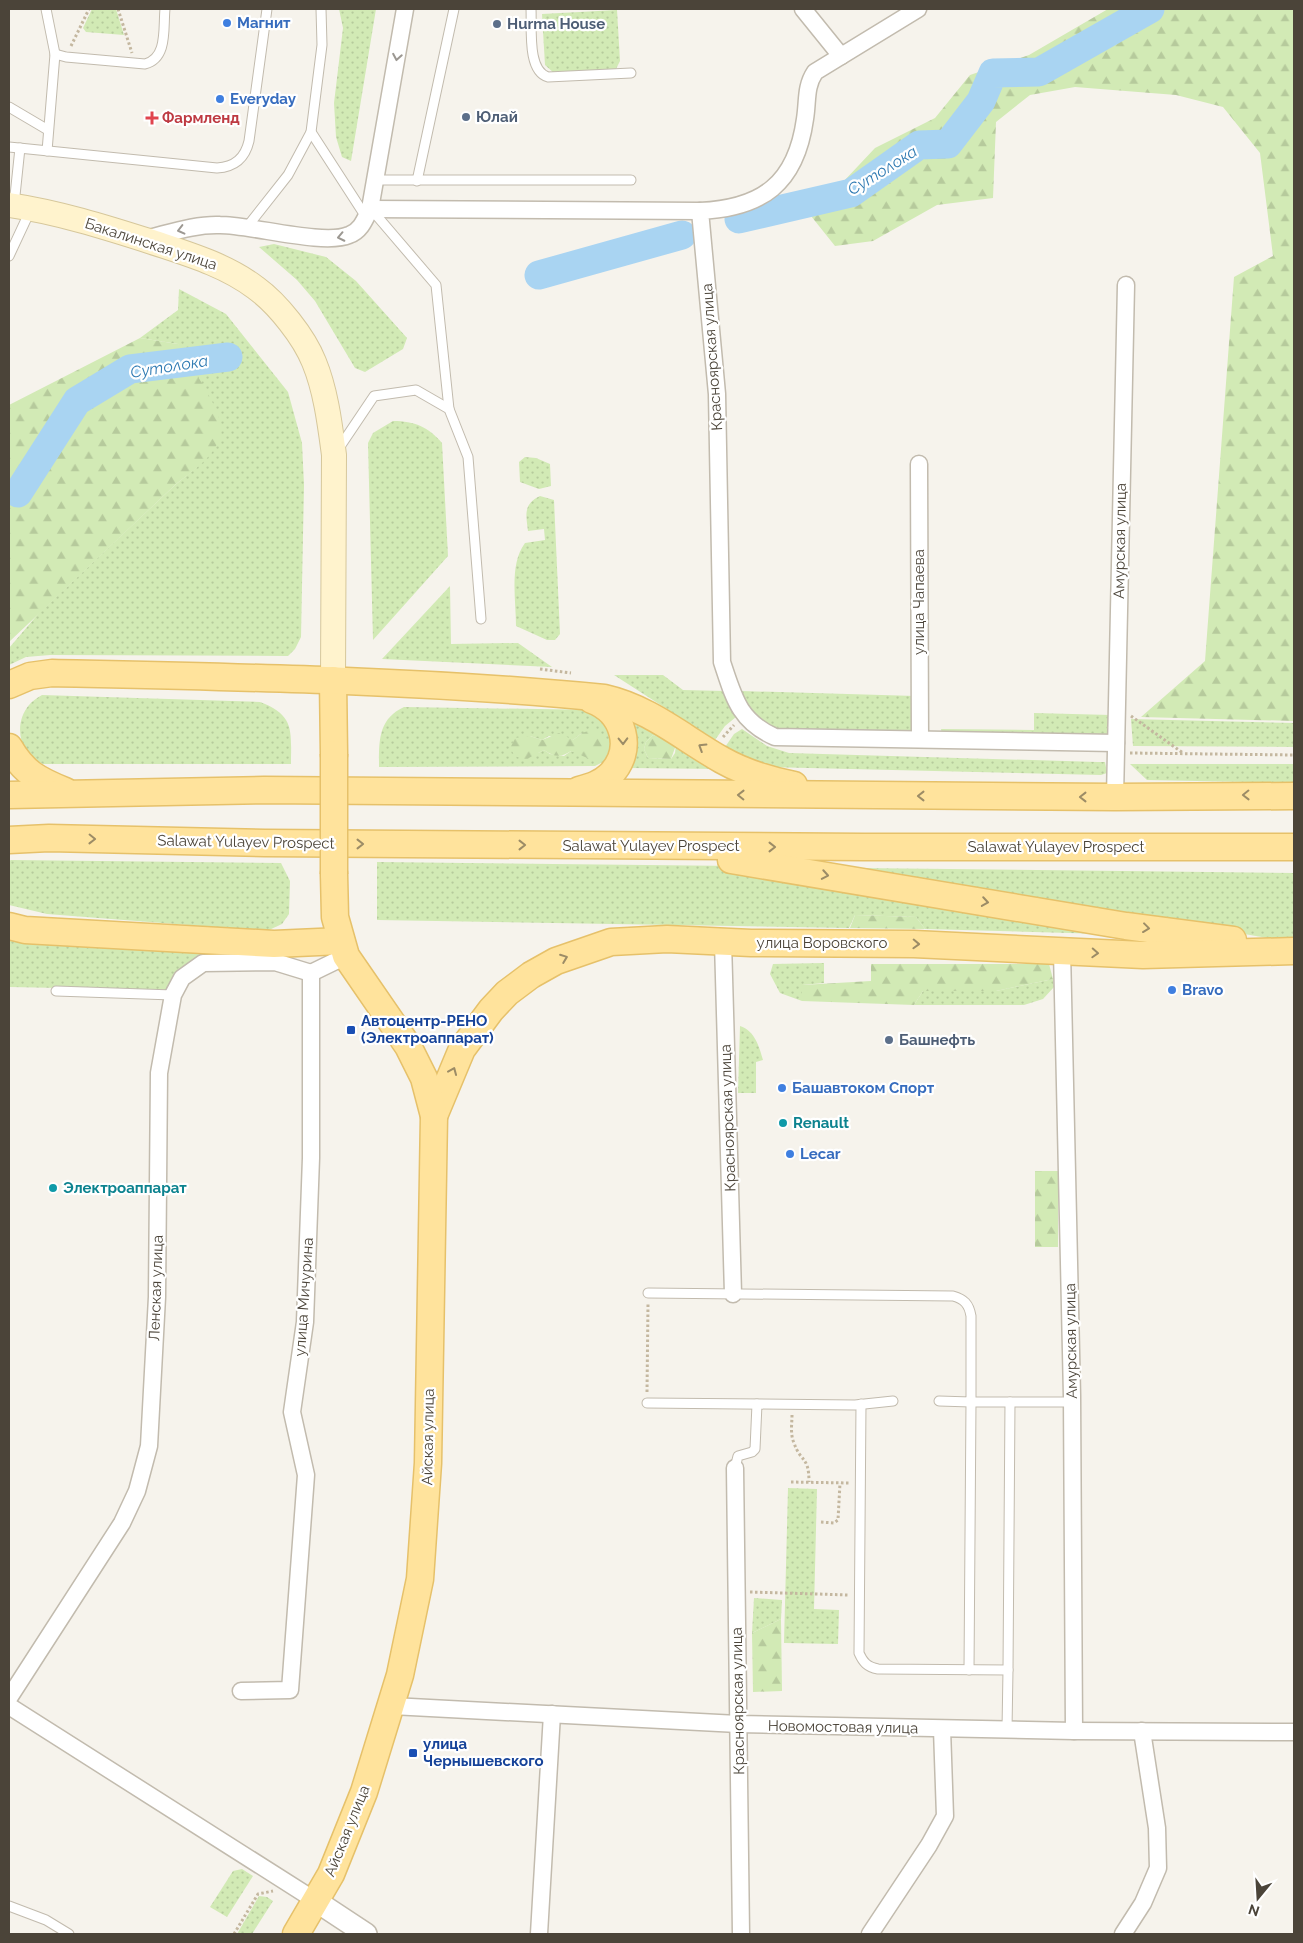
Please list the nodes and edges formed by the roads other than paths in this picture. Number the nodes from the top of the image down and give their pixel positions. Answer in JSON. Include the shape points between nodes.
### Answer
{"nodes":[{"id":1,"x":46,"y":9,"type":"edge"},
{"id":2,"x":165,"y":9,"type":"edge"},
{"id":3,"x":267,"y":9,"type":"edge"},
{"id":4,"x":321,"y":9,"type":"edge"},
{"id":5,"x":405,"y":9,"type":"edge"},
{"id":6,"x":454,"y":9,"type":"edge"},
{"id":7,"x":531,"y":9,"type":"edge"},
{"id":8,"x":803,"y":9,"type":"edge"},
{"id":9,"x":918,"y":9,"type":"edge"},
{"id":10,"x":55,"y":54,"type":"junction"},
{"id":11,"x":841,"y":56,"type":"junction"},
{"id":12,"x":631,"y":73,"type":"dead end"},
{"id":13,"x":9,"y":107,"type":"edge"},
{"id":14,"x":48,"y":130,"type":"junction"},
{"id":15,"x":311,"y":132,"type":"junction"},
{"id":16,"x":9,"y":147,"type":"edge"},
{"id":17,"x":20,"y":148,"type":"junction"},
{"id":18,"x":46,"y":151,"type":"junction"},
{"id":19,"x":375,"y":180,"type":"junction"},
{"id":20,"x":418,"y":180,"type":"junction"},
{"id":21,"x":631,"y":180,"type":"dead end"},
{"id":22,"x":18,"y":206,"type":"edge"},
{"id":23,"x":700,"y":210,"type":"junction"},
{"id":24,"x":368,"y":213,"type":"junction"},
{"id":25,"x":246,"y":227,"type":"junction"},
{"id":26,"x":143,"y":240,"type":"junction"},
{"id":27,"x":9,"y":256,"type":"edge"},
{"id":28,"x":1126,"y":285,"type":"dead end"},
{"id":29,"x":449,"y":409,"type":"junction"},
{"id":30,"x":334,"y":455,"type":"junction"},
{"id":31,"x":918,"y":464,"type":"dead end"},
{"id":32,"x":481,"y":619,"type":"dead end"},
{"id":33,"x":40,"y":674,"type":"junction"},
{"id":34,"x":333,"y":680,"type":"junction"},
{"id":35,"x":9,"y":685,"type":"edge"},
{"id":36,"x":582,"y":696,"type":"junction"},
{"id":37,"x":9,"y":706,"type":"edge"},
{"id":38,"x":920,"y":739,"type":"junction"},
{"id":39,"x":1116,"y":743,"type":"junction"},
{"id":40,"x":9,"y":747,"type":"edge"},
{"id":41,"x":68,"y":793,"type":"junction"},
{"id":42,"x":570,"y":793,"type":"junction"},
{"id":43,"x":9,"y":795,"type":"edge"},
{"id":44,"x":846,"y":796,"type":"junction"},
{"id":45,"x":1294,"y":796,"type":"edge"},
{"id":46,"x":1115,"y":798,"type":"junction"},
{"id":47,"x":50,"y":838,"type":"junction"},
{"id":48,"x":9,"y":840,"type":"edge"},
{"id":49,"x":621,"y":846,"type":"junction"},
{"id":50,"x":1294,"y":847,"type":"edge"},
{"id":51,"x":9,"y":850,"type":"edge"},
{"id":52,"x":14,"y":926,"type":"edge"},
{"id":53,"x":723,"y":942,"type":"junction"},
{"id":54,"x":344,"y":949,"type":"junction"},
{"id":55,"x":1294,"y":950,"type":"edge"},
{"id":56,"x":1062,"y":951,"type":"junction"},
{"id":57,"x":311,"y":973,"type":"junction"},
{"id":58,"x":56,"y":991,"type":"dead end"},
{"id":59,"x":173,"y":995,"type":"junction"},
{"id":60,"x":434,"y":1116,"type":"junction"},
{"id":61,"x":648,"y":1293,"type":"road end"},
{"id":62,"x":733,"y":1294,"type":"junction"},
{"id":63,"x":893,"y":1401,"type":"dead end"},
{"id":64,"x":940,"y":1401,"type":"dead end"},
{"id":65,"x":971,"y":1402,"type":"junction"},
{"id":66,"x":1010,"y":1402,"type":"junction"},
{"id":67,"x":1072,"y":1402,"type":"junction"},
{"id":68,"x":647,"y":1403,"type":"road end"},
{"id":69,"x":757,"y":1404,"type":"junction"},
{"id":70,"x":861,"y":1404,"type":"junction"},
{"id":71,"x":735,"y":1468,"type":"joint"},
{"id":72,"x":969,"y":1670,"type":"junction"},
{"id":73,"x":1008,"y":1670,"type":"junction"},
{"id":74,"x":241,"y":1691,"type":"dead end"},
{"id":75,"x":9,"y":1698,"type":"edge"},
{"id":76,"x":9,"y":1706,"type":"edge"},
{"id":77,"x":392,"y":1706,"type":"junction"},
{"id":78,"x":552,"y":1714,"type":"junction"},
{"id":79,"x":738,"y":1724,"type":"junction"},
{"id":80,"x":942,"y":1729,"type":"junction"},
{"id":81,"x":1007,"y":1729,"type":"junction"},
{"id":82,"x":1074,"y":1731,"type":"junction"},
{"id":83,"x":1142,"y":1731,"type":"junction"},
{"id":84,"x":1294,"y":1732,"type":"edge"},
{"id":85,"x":316,"y":1901,"type":"junction"},
{"id":86,"x":9,"y":1906,"type":"edge"},
{"id":87,"x":69,"y":1934,"type":"edge"},
{"id":88,"x":296,"y":1934,"type":"edge"},
{"id":89,"x":366,"y":1934,"type":"edge"},
{"id":90,"x":539,"y":1934,"type":"edge"},
{"id":91,"x":741,"y":1934,"type":"edge"},
{"id":92,"x":870,"y":1934,"type":"edge"},
{"id":93,"x":1123,"y":1934,"type":"edge"}],
"edges":[{"from":1,"to":10,"type":"lane"},
{"from":2,"to":10,"type":"lane","via":[[161,51],[152,62]]},
{"from":3,"to":18,"type":"lane","via":[[249,141],[247,150],[237,162],[217,168]]},
{"from":4,"to":15,"type":"lane","via":[[322,45]]},
{"from":5,"to":19,"type":"street","one_way":true},
{"from":6,"to":20,"type":"lane"},
{"from":7,"to":12,"type":"lane","via":[[534,65],[542,76]]},
{"from":8,"to":11,"type":"street"},
{"from":9,"to":11,"type":"street"},
{"from":10,"to":14,"type":"lane"},
{"from":11,"to":23,"type":"street","via":[[815,72],[810,79],[806,117],[797,152],[787,172],[773,188],[754,201],[737,207]]},
{"from":13,"to":14,"type":"lane"},
{"from":14,"to":18,"type":"lane"},
{"from":15,"to":24,"type":"lane"},
{"from":15,"to":25,"type":"lane","via":[[288,175]]},
{"from":16,"to":17,"type":"lane"},
{"from":17,"to":18,"type":"lane"},
{"from":17,"to":22,"type":"lane"},
{"from":19,"to":20,"type":"lane"},
{"from":19,"to":24,"type":"street"},
{"from":20,"to":21,"type":"lane"},
{"from":22,"to":26,"type":"main road","name":"Бакалинская улица"},
{"from":22,"to":27,"type":"lane"},
{"from":23,"to":24,"type":"street"},
{"from":23,"to":38,"type":"street","name":"Красноярская улица","via":[[717,394],[722,662],[732,692],[748,720],[759,730],[775,736]]},
{"from":24,"to":25,"type":"street","one_way":true,"via":[[360,228],[350,235],[334,239]]},
{"from":24,"to":29,"type":"lane","via":[[436,286]]},
{"from":25,"to":26,"type":"street","one_way":true,"via":[[203,226]]},
{"from":26,"to":30,"type":"main road","name":"Бакалинская улица","via":[[223,268],[257,288],[288,319],[314,362],[329,418]]},
{"from":28,"to":39,"type":"street","name":"Амурская улица"},
{"from":29,"to":30,"type":"lane","via":[[416,390],[374,396]]},
{"from":29,"to":32,"type":"lane","via":[[468,457]]},
{"from":30,"to":34,"type":"main road","name":"Бакалинская улица"},
{"from":31,"to":38,"type":"street","name":"улица Чапаева"},
{"from":33,"to":34,"type":"main road"},
{"from":33,"to":35,"type":"main road"},
{"from":33,"to":37,"type":"main road","via":[[23,684]]},
{"from":34,"to":36,"type":"main road"},
{"from":34,"to":54,"type":"main road","bridge":true,"via":[[335,917]]},
{"from":36,"to":42,"type":"main road","one_way":true,"via":[[598,702],[617,717],[622,727],[623,749],[619,762],[600,783]]},
{"from":44,"to":36,"type":"main road","one_way":true,"via":[[746,772],[634,707],[604,698]]},
{"from":38,"to":39,"type":"street","name":"Красноярская улица"},
{"from":39,"to":46,"type":"street","name":"Амурская улица"},
{"from":40,"to":41,"type":"main road","via":[[36,779]]},
{"from":41,"to":42,"type":"main road","via":[[264,790]]},
{"from":41,"to":43,"type":"main road"},
{"from":44,"to":42,"type":"main road","one_way":true},
{"from":46,"to":44,"type":"main road","one_way":true},
{"from":45,"to":46,"type":"main road","one_way":true},
{"from":47,"to":48,"type":"main road","name":"Salawat Yulayev Prospect"},
{"from":47,"to":49,"type":"main road","name":"Salawat Yulayev Prospect","one_way":true},
{"from":47,"to":51,"type":"main road"},
{"from":49,"to":50,"type":"main road","name":"Salawat Yulayev Prospect","one_way":true},
{"from":49,"to":55,"type":"main road","one_way":true,"via":[[734,860],[1126,926]]},
{"from":52,"to":54,"type":"main road"},
{"from":53,"to":56,"type":"main road","name":"улица Воровского","one_way":true,"via":[[914,944]]},
{"from":60,"to":53,"type":"main road","name":"улица Воровского","one_way":true,"via":[[462,1049],[507,993],[531,975],[556,961],[611,942],[639,939]]},
{"from":53,"to":62,"type":"street","name":"Красноярская улица"},
{"from":54,"to":57,"type":"street"},
{"from":54,"to":60,"type":"main road","name":"Айская улица","via":[[408,1046],[424,1078]]},
{"from":56,"to":55,"type":"main road","name":"улица Воровского","one_way":true,"via":[[1143,955]]},
{"from":56,"to":67,"type":"street","name":"Амурская улица"},
{"from":57,"to":59,"type":"street","name":"Ленская улица","via":[[275,962],[203,963],[182,978]]},
{"from":57,"to":74,"type":"street","name":"улица Мичурина","via":[[311,1158],[306,1322],[292,1412],[306,1476],[290,1690]]},
{"from":58,"to":59,"type":"lane"},
{"from":59,"to":75,"type":"street","name":"Ленская улица","via":[[159,1073],[157,1297],[149,1446],[138,1491],[122,1523]]},
{"from":60,"to":77,"type":"main road","name":"Айская улица","via":[[426,1501],[420,1579]]},
{"from":61,"to":62,"type":"lane"},
{"from":62,"to":65,"type":"lane","via":[[961,1298],[967,1303],[972,1316]]},
{"from":63,"to":70,"type":"lane"},
{"from":64,"to":65,"type":"lane"},
{"from":65,"to":66,"type":"lane"},
{"from":65,"to":72,"type":"lane"},
{"from":66,"to":67,"type":"lane"},
{"from":66,"to":73,"type":"lane"},
{"from":67,"to":82,"type":"street","name":"Амурская улица"},
{"from":68,"to":69,"type":"lane"},
{"from":69,"to":70,"type":"lane"},
{"from":69,"to":71,"type":"lane","via":[[755,1449],[738,1456]]},
{"from":70,"to":72,"type":"lane","via":[[859,1652],[868,1666],[878,1669]]},
{"from":71,"to":79,"type":"street","name":"Красноярская улица"},
{"from":72,"to":73,"type":"lane"},
{"from":73,"to":81,"type":"lane"},
{"from":76,"to":85,"type":"street"},
{"from":77,"to":78,"type":"street","name":"Новомостовая улица"},
{"from":77,"to":85,"type":"main road","name":"Айская улица","via":[[353,1822]]},
{"from":78,"to":79,"type":"street","name":"Новомостовая улица"},
{"from":78,"to":90,"type":"street"},
{"from":79,"to":80,"type":"street","name":"Новомостовая улица"},
{"from":79,"to":91,"type":"street","name":"Красноярская улица"},
{"from":80,"to":81,"type":"street","name":"Новомостовая улица"},
{"from":80,"to":92,"type":"street","via":[[945,1816]]},
{"from":81,"to":82,"type":"street","name":"Новомостовая улица"},
{"from":82,"to":83,"type":"street","name":"Новомостовая улица"},
{"from":83,"to":84,"type":"street","name":"Новомостовая улица"},
{"from":83,"to":93,"type":"street","via":[[1157,1828],[1158,1868],[1143,1904]]},
{"from":85,"to":88,"type":"main road","name":"Айская улица"},
{"from":85,"to":89,"type":"street"},
{"from":86,"to":87,"type":"lane","via":[[46,1920]]}]}
